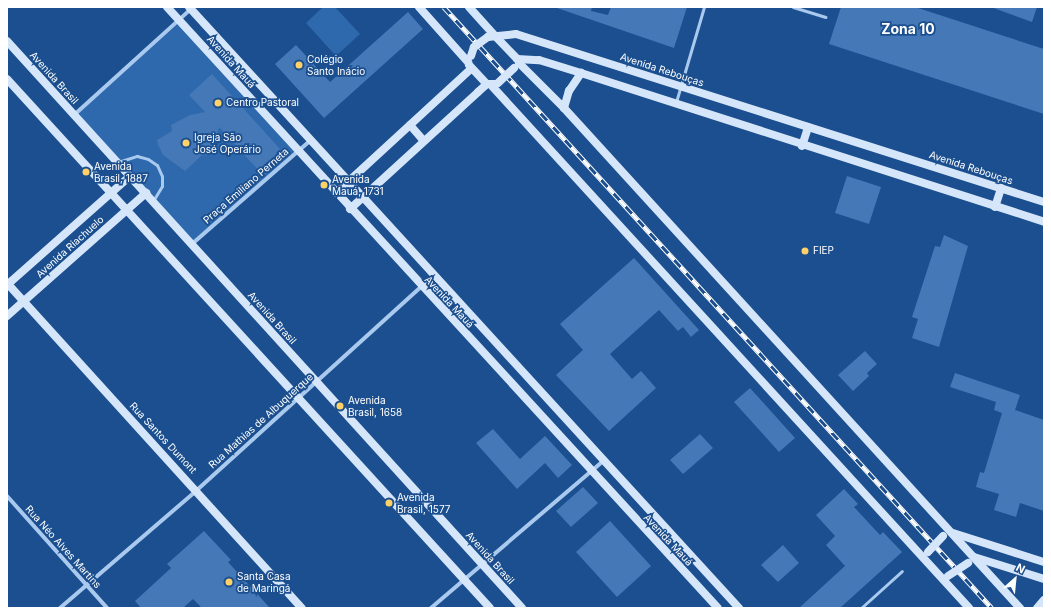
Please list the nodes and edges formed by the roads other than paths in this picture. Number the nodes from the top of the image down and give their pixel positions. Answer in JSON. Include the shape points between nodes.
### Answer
{"nodes":[{"id":1,"x":167,"y":7,"type":"edge"},
{"id":2,"x":419,"y":7,"type":"edge"},
{"id":3,"x":469,"y":7,"type":"edge"},
{"id":4,"x":704,"y":7,"type":"edge"},
{"id":5,"x":793,"y":7,"type":"edge"},
{"id":6,"x":190,"y":8,"type":"edge"},
{"id":7,"x":825,"y":17,"type":"dead end"},
{"id":8,"x":179,"y":19,"type":"junction"},
{"id":9,"x":493,"y":37,"type":"junction"},
{"id":10,"x":7,"y":41,"type":"edge"},
{"id":11,"x":470,"y":62,"type":"junction"},
{"id":12,"x":517,"y":64,"type":"junction"},
{"id":13,"x":581,"y":73,"type":"junction"},
{"id":14,"x":7,"y":79,"type":"edge"},
{"id":15,"x":492,"y":84,"type":"junction"},
{"id":16,"x":681,"y":87,"type":"junction"},
{"id":17,"x":676,"y":104,"type":"junction"},
{"id":18,"x":564,"y":108,"type":"junction"},
{"id":19,"x":74,"y":115,"type":"junction"},
{"id":20,"x":410,"y":125,"type":"junction"},
{"id":21,"x":808,"y":127,"type":"junction"},
{"id":22,"x":311,"y":140,"type":"junction"},
{"id":23,"x":424,"y":141,"type":"junction"},
{"id":24,"x":802,"y":146,"type":"junction"},
{"id":25,"x":298,"y":151,"type":"junction"},
{"id":26,"x":117,"y":162,"type":"junction"},
{"id":27,"x":130,"y":176,"type":"junction"},
{"id":28,"x":348,"y":181,"type":"junction"},
{"id":29,"x":1001,"y":188,"type":"junction"},
{"id":30,"x":110,"y":193,"type":"junction"},
{"id":31,"x":146,"y":193,"type":"junction"},
{"id":32,"x":336,"y":193,"type":"junction"},
{"id":33,"x":363,"y":197,"type":"junction"},
{"id":34,"x":153,"y":201,"type":"junction"},
{"id":35,"x":1044,"y":202,"type":"edge"},
{"id":36,"x":995,"y":207,"type":"junction"},
{"id":37,"x":350,"y":209,"type":"junction"},
{"id":38,"x":126,"y":210,"type":"junction"},
{"id":39,"x":1044,"y":222,"type":"edge"},
{"id":40,"x":192,"y":244,"type":"junction"},
{"id":41,"x":434,"y":275,"type":"junction"},
{"id":42,"x":7,"y":284,"type":"edge"},
{"id":43,"x":421,"y":286,"type":"junction"},
{"id":44,"x":24,"y":302,"type":"junction"},
{"id":45,"x":7,"y":316,"type":"edge"},
{"id":46,"x":317,"y":381,"type":"junction"},
{"id":47,"x":298,"y":398,"type":"junction"},
{"id":48,"x":604,"y":460,"type":"junction"},
{"id":49,"x":591,"y":471,"type":"junction"},
{"id":50,"x":197,"y":490,"type":"junction"},
{"id":51,"x":7,"y":496,"type":"edge"},
{"id":52,"x":952,"y":533,"type":"junction"},
{"id":53,"x":926,"y":555,"type":"junction"},
{"id":54,"x":973,"y":556,"type":"junction"},
{"id":55,"x":1044,"y":562,"type":"edge"},
{"id":56,"x":483,"y":565,"type":"junction"},
{"id":57,"x":902,"y":571,"type":"dead end"},
{"id":58,"x":945,"y":576,"type":"junction"},
{"id":59,"x":464,"y":579,"type":"junction"},
{"id":60,"x":1044,"y":579,"type":"edge"},
{"id":61,"x":86,"y":585,"type":"junction"},
{"id":62,"x":1044,"y":600,"type":"edge"},
{"id":63,"x":60,"y":608,"type":"edge"},
{"id":64,"x":107,"y":608,"type":"edge"},
{"id":65,"x":302,"y":608,"type":"edge"},
{"id":66,"x":431,"y":608,"type":"edge"},
{"id":67,"x":490,"y":608,"type":"edge"},
{"id":68,"x":522,"y":608,"type":"edge"},
{"id":69,"x":718,"y":608,"type":"edge"},
{"id":70,"x":739,"y":608,"type":"edge"},
{"id":71,"x":861,"y":608,"type":"edge"},
{"id":72,"x":969,"y":608,"type":"edge"},
{"id":73,"x":1020,"y":608,"type":"edge"},
{"id":74,"x":1037,"y":608,"type":"edge"}],
"edges":[{"from":1,"to":8,"type":"main road","name":"Avenida Mauá"},
{"from":2,"to":11,"type":"main road"},
{"from":3,"to":9,"type":"main road"},
{"from":4,"to":16,"type":"lane"},
{"from":5,"to":7,"type":"lane"},
{"from":6,"to":8,"type":"street"},
{"from":6,"to":22,"type":"main road","name":"Avenida Mauá"},
{"from":8,"to":19,"type":"street"},
{"from":8,"to":25,"type":"main road","name":"Avenida Mauá"},
{"from":9,"to":11,"type":"main road","name":"Avenida Rebouças","bridge":true,"via":[[474,47]]},
{"from":9,"to":12,"type":"main road"},
{"from":9,"to":16,"type":"main road","name":"Avenida Rebouças","via":[[516,34]]},
{"from":10,"to":19,"type":"main road","name":"Avenida Brasil"},
{"from":11,"to":15,"type":"main road"},
{"from":11,"to":20,"type":"main road","name":"Avenida Rebouças"},
{"from":12,"to":13,"type":"main road","via":[[539,60]]},
{"from":12,"to":15,"type":"main road","bridge":true},
{"from":12,"to":18,"type":"main road"},
{"from":13,"to":17,"type":"main road"},
{"from":13,"to":18,"type":"main road","via":[[569,91]]},
{"from":14,"to":30,"type":"main road"},
{"from":15,"to":23,"type":"main road"},
{"from":15,"to":53,"type":"main road"},
{"from":16,"to":17,"type":"lane"},
{"from":16,"to":21,"type":"main road","name":"Avenida Rebouças"},
{"from":17,"to":24,"type":"main road"},
{"from":18,"to":52,"type":"main road"},
{"from":19,"to":26,"type":"main road","name":"Avenida Brasil"},
{"from":20,"to":23,"type":"main road"},
{"from":20,"to":28,"type":"main road","name":"Avenida Rebouças"},
{"from":21,"to":24,"type":"main road"},
{"from":21,"to":29,"type":"main road","name":"Avenida Rebouças"},
{"from":22,"to":25,"type":"street","name":"Praça Emiliano Perneta"},
{"from":22,"to":28,"type":"main road","name":"Avenida Mauá"},
{"from":23,"to":33,"type":"main road"},
{"from":24,"to":36,"type":"main road"},
{"from":25,"to":32,"type":"main road","name":"Avenida Mauá"},
{"from":25,"to":40,"type":"street","name":"Praça Emiliano Perneta"},
{"from":26,"to":27,"type":"main road","name":"Avenida Brasil"},
{"from":26,"to":34,"type":"lane","via":[[137,156],[156,165],[162,176],[162,186]]},
{"from":27,"to":30,"type":"main road","name":"Avenida Riachuelo"},
{"from":27,"to":31,"type":"main road","name":"Avenida Brasil"},
{"from":28,"to":32,"type":"main road","name":"Avenida Rebouças"},
{"from":28,"to":33,"type":"main road","name":"Avenida Mauá"},
{"from":29,"to":35,"type":"main road","name":"Avenida Rebouças"},
{"from":29,"to":36,"type":"main road"},
{"from":30,"to":38,"type":"main road"},
{"from":30,"to":42,"type":"main road","name":"Avenida Riachuelo"},
{"from":31,"to":34,"type":"main road","name":"Avenida Brasil"},
{"from":31,"to":38,"type":"main road","name":"Avenida Riachuelo"},
{"from":32,"to":37,"type":"main road","name":"Avenida Mauá"},
{"from":33,"to":37,"type":"main road"},
{"from":33,"to":41,"type":"main road","name":"Avenida Mauá"},
{"from":34,"to":40,"type":"main road","name":"Avenida Brasil"},
{"from":36,"to":39,"type":"main road"},
{"from":37,"to":43,"type":"main road","name":"Avenida Mauá"},
{"from":38,"to":44,"type":"main road","name":"Avenida Riachuelo"},
{"from":38,"to":47,"type":"main road"},
{"from":40,"to":46,"type":"main road","name":"Avenida Brasil"},
{"from":41,"to":43,"type":"street","name":"Rua Mathias de Albuquerque"},
{"from":41,"to":48,"type":"main road","name":"Avenida Mauá"},
{"from":42,"to":44,"type":"main road","name":"Rua Santos Dumont"},
{"from":43,"to":46,"type":"street","name":"Rua Mathias de Albuquerque"},
{"from":43,"to":49,"type":"main road","name":"Avenida Mauá"},
{"from":44,"to":45,"type":"main road","name":"Avenida Riachuelo"},
{"from":44,"to":50,"type":"main road","name":"Rua Santos Dumont"},
{"from":46,"to":47,"type":"street","name":"Rua Mathias de Albuquerque"},
{"from":46,"to":56,"type":"main road","name":"Avenida Brasil"},
{"from":47,"to":50,"type":"street","name":"Rua Mathias de Albuquerque"},
{"from":47,"to":59,"type":"main road"},
{"from":48,"to":49,"type":"street"},
{"from":48,"to":70,"type":"main road","name":"Avenida Mauá"},
{"from":49,"to":56,"type":"street"},
{"from":49,"to":69,"type":"main road","name":"Avenida Mauá"},
{"from":50,"to":61,"type":"street","name":"Rua Mathias de Albuquerque"},
{"from":50,"to":65,"type":"main road","name":"Rua Santos Dumont"},
{"from":51,"to":61,"type":"street","name":"Rua Néo Alves Martins"},
{"from":52,"to":53,"type":"main road","bridge":true,"via":[[943,536]]},
{"from":52,"to":54,"type":"main road"},
{"from":52,"to":55,"type":"main road"},
{"from":53,"to":58,"type":"main road"},
{"from":54,"to":58,"type":"main road","bridge":true,"via":[[968,563]]},
{"from":54,"to":60,"type":"main road"},
{"from":54,"to":73,"type":"main road"},
{"from":56,"to":59,"type":"street"},
{"from":56,"to":68,"type":"main road","name":"Avenida Brasil"},
{"from":57,"to":71,"type":"lane"},
{"from":58,"to":72,"type":"main road"},
{"from":59,"to":66,"type":"street"},
{"from":59,"to":67,"type":"main road"},
{"from":61,"to":63,"type":"street","name":"Rua Mathias de Albuquerque"},
{"from":61,"to":64,"type":"street","name":"Rua Néo Alves Martins"},
{"from":62,"to":74,"type":"main road"}]}
